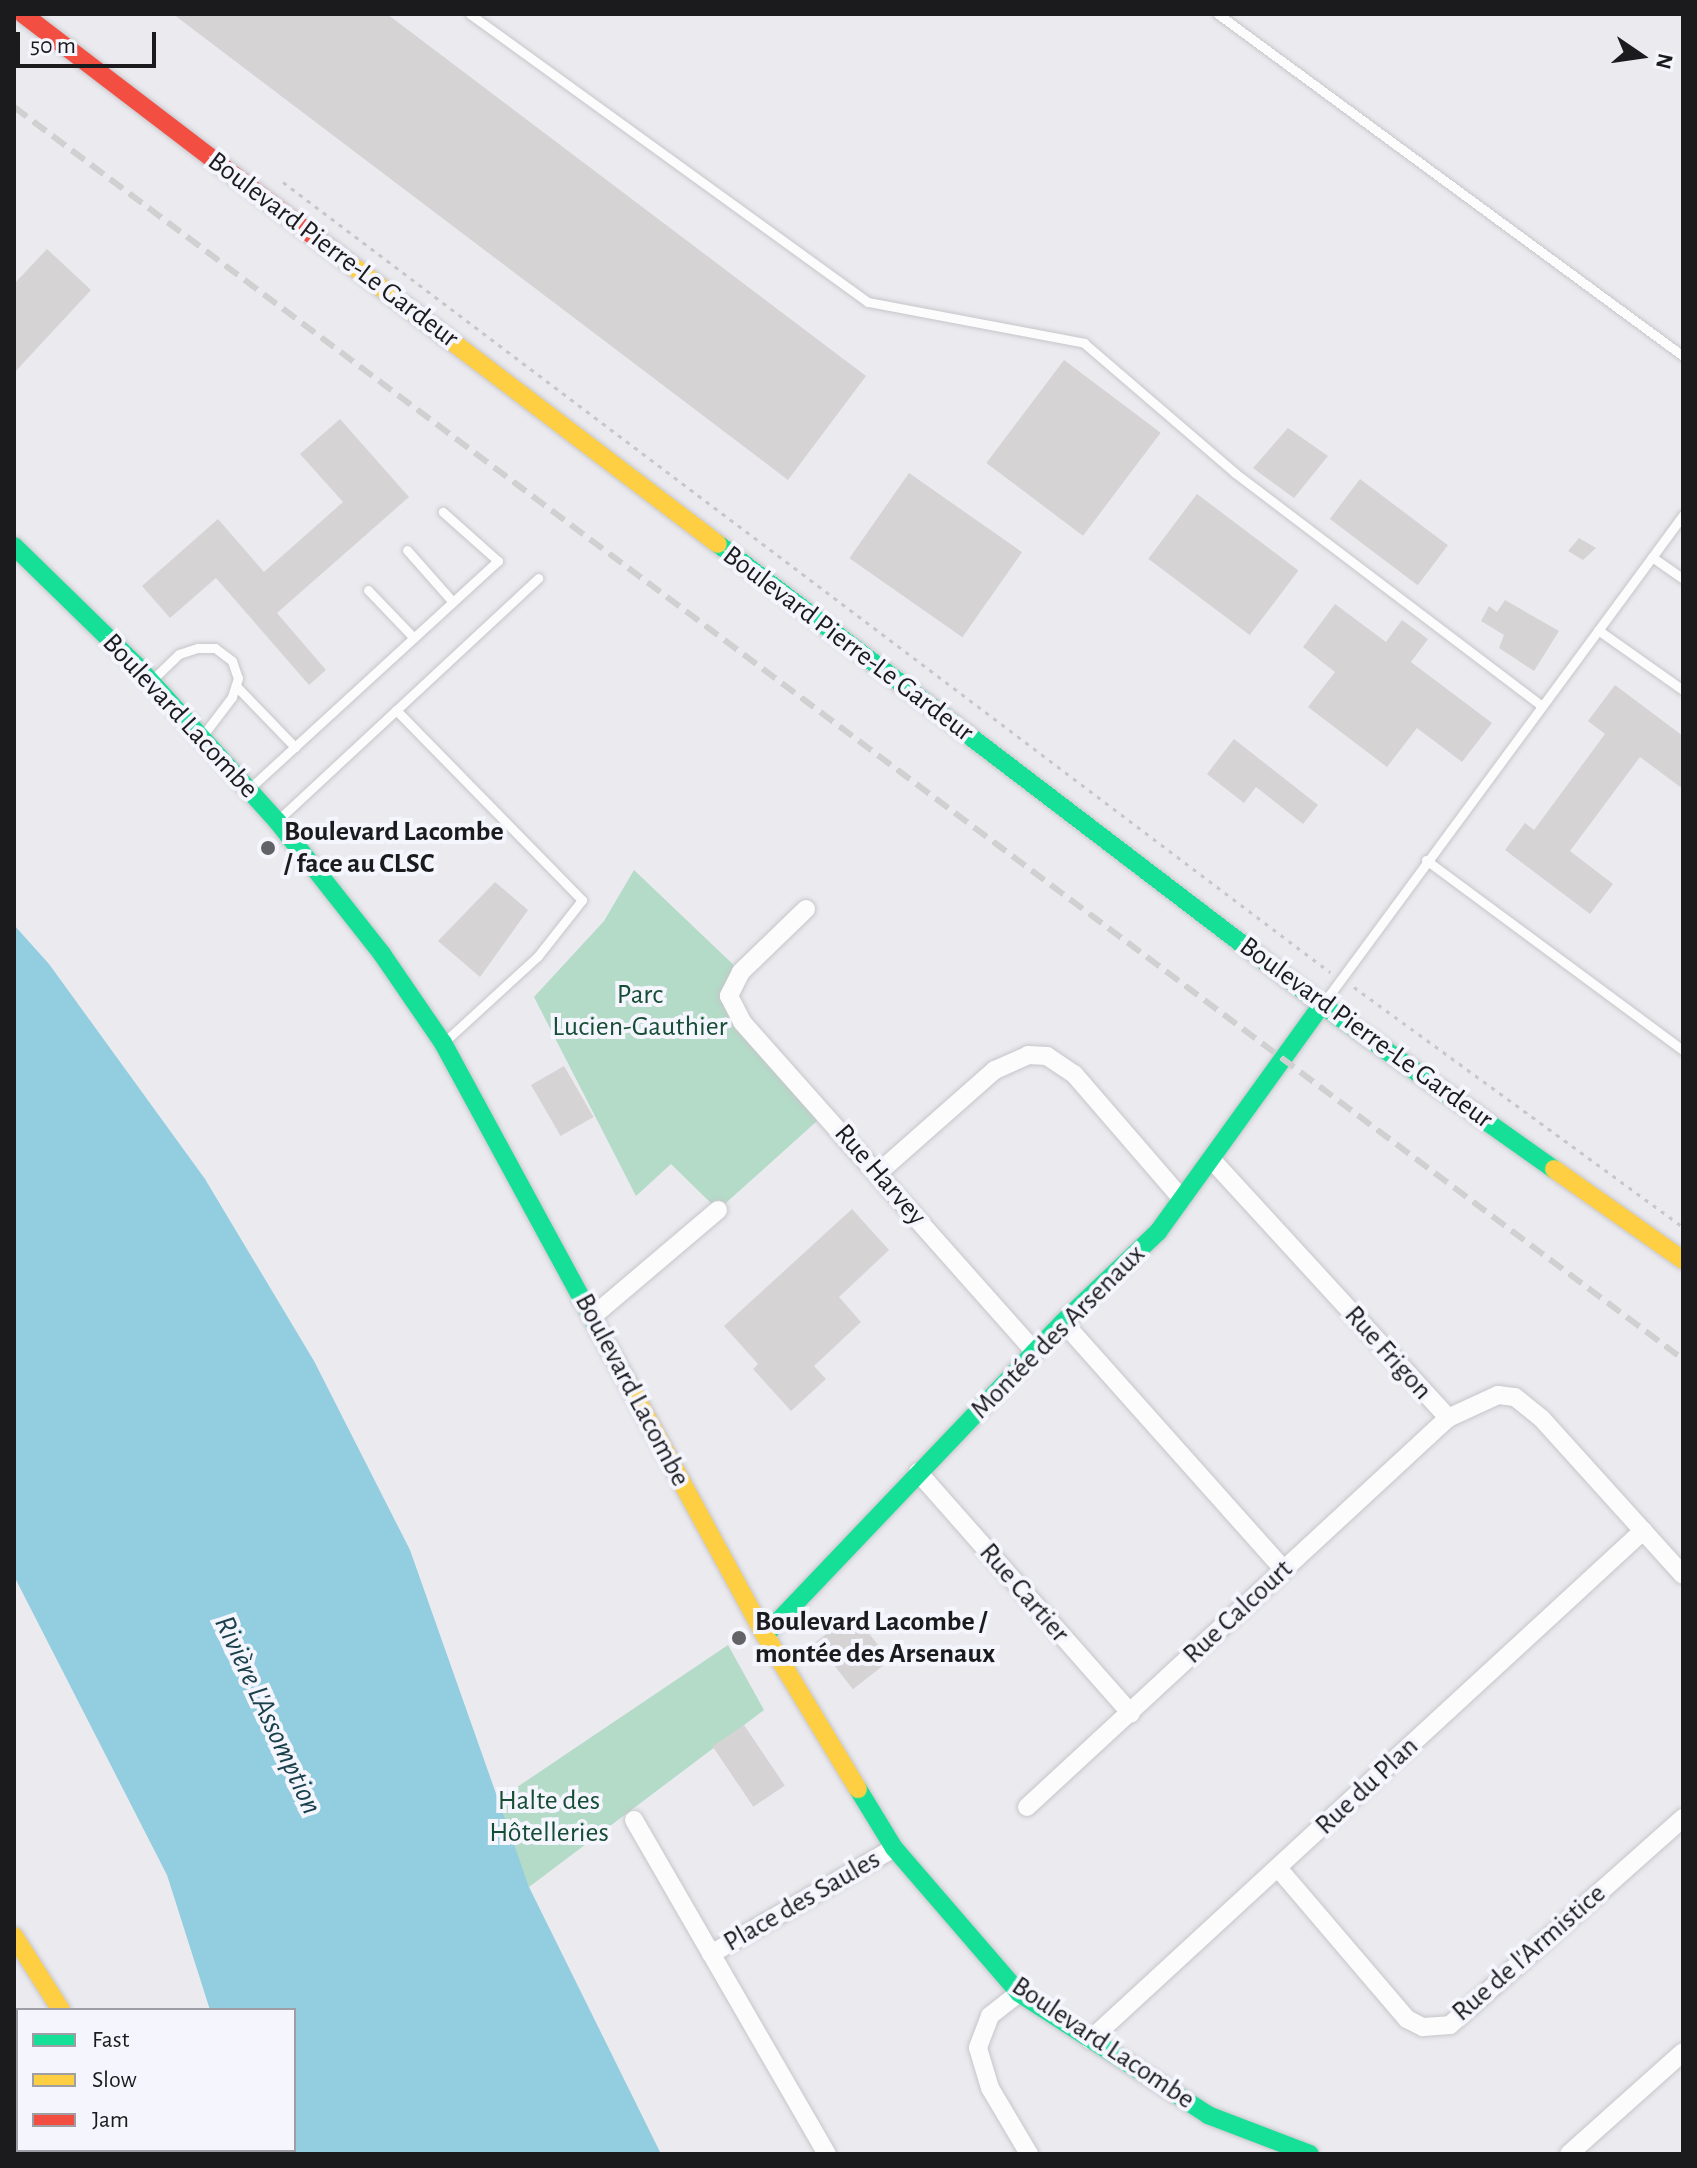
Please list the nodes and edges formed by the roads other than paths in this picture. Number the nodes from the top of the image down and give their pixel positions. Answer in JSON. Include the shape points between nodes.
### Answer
{"nodes":[{"id":1,"x":23,"y":14,"type":"edge"},
{"id":2,"x":470,"y":14,"type":"edge"},
{"id":3,"x":1218,"y":14,"type":"edge"},
{"id":4,"x":1683,"y":356,"type":"edge"},
{"id":5,"x":443,"y":512,"type":"dead end"},
{"id":6,"x":1683,"y":515,"type":"edge"},
{"id":7,"x":14,"y":546,"type":"edge"},
{"id":8,"x":407,"y":550,"type":"dead end"},
{"id":9,"x":1652,"y":557,"type":"junction"},
{"id":10,"x":538,"y":578,"type":"dead end"},
{"id":11,"x":1683,"y":579,"type":"edge"},
{"id":12,"x":368,"y":590,"type":"dead end"},
{"id":13,"x":453,"y":602,"type":"junction"},
{"id":14,"x":1598,"y":630,"type":"junction"},
{"id":15,"x":414,"y":638,"type":"junction"},
{"id":16,"x":150,"y":681,"type":"junction"},
{"id":17,"x":236,"y":686,"type":"junction"},
{"id":18,"x":1683,"y":690,"type":"edge"},
{"id":19,"x":1541,"y":705,"type":"junction"},
{"id":20,"x":396,"y":710,"type":"junction"},
{"id":21,"x":201,"y":738,"type":"junction"},
{"id":22,"x":295,"y":747,"type":"junction"},
{"id":23,"x":248,"y":789,"type":"junction"},
{"id":24,"x":277,"y":821,"type":"junction"},
{"id":25,"x":1426,"y":860,"type":"junction"},
{"id":26,"x":806,"y":909,"type":"dead end"},
{"id":27,"x":1322,"y":1005,"type":"junction"},
{"id":28,"x":443,"y":1043,"type":"junction"},
{"id":29,"x":1683,"y":1050,"type":"edge"},
{"id":30,"x":1212,"y":1160,"type":"junction"},
{"id":31,"x":878,"y":1173,"type":"junction"},
{"id":32,"x":1182,"y":1199,"type":"junction"},
{"id":33,"x":718,"y":1210,"type":"dead end"},
{"id":34,"x":1683,"y":1260,"type":"edge"},
{"id":35,"x":593,"y":1316,"type":"junction"},
{"id":36,"x":1063,"y":1322,"type":"junction"},
{"id":37,"x":1035,"y":1352,"type":"junction"},
{"id":38,"x":1448,"y":1418,"type":"junction"},
{"id":39,"x":918,"y":1472,"type":"junction"},
{"id":40,"x":1643,"y":1531,"type":"junction"},
{"id":41,"x":1283,"y":1569,"type":"junction"},
{"id":42,"x":1683,"y":1575,"type":"edge"},
{"id":43,"x":765,"y":1635,"type":"junction"},
{"id":44,"x":1131,"y":1714,"type":"junction"},
{"id":45,"x":1027,"y":1807,"type":"dead end"},
{"id":46,"x":1683,"y":1818,"type":"edge"},
{"id":47,"x":634,"y":1820,"type":"dead end"},
{"id":48,"x":894,"y":1848,"type":"junction"},
{"id":49,"x":1278,"y":1868,"type":"junction"},
{"id":50,"x":14,"y":1936,"type":"edge"},
{"id":51,"x":711,"y":1954,"type":"junction"},
{"id":52,"x":1019,"y":1993,"type":"junction"},
{"id":53,"x":60,"y":2008,"type":"edge"},
{"id":54,"x":1090,"y":2040,"type":"junction"},
{"id":55,"x":1683,"y":2052,"type":"edge"},
{"id":56,"x":827,"y":2154,"type":"edge"},
{"id":57,"x":1029,"y":2154,"type":"edge"},
{"id":58,"x":1310,"y":2154,"type":"edge"},
{"id":59,"x":1569,"y":2154,"type":"edge"}],
"edges":[{"from":1,"to":27,"type":"street","name":"Boulevard Pierre-Le Gardeur"},
{"from":2,"to":19,"type":"lane","via":[[868,302],[1084,343],[1235,473]]},
{"from":3,"to":4,"type":"lane"},
{"from":5,"to":13,"type":"lane","via":[[498,561]]},
{"from":6,"to":9,"type":"lane"},
{"from":7,"to":16,"type":"street","name":"Boulevard Lacombe"},
{"from":8,"to":13,"type":"lane"},
{"from":9,"to":11,"type":"lane"},
{"from":9,"to":14,"type":"lane"},
{"from":10,"to":20,"type":"lane"},
{"from":12,"to":15,"type":"lane"},
{"from":13,"to":15,"type":"lane"},
{"from":14,"to":18,"type":"lane"},
{"from":14,"to":19,"type":"lane"},
{"from":15,"to":22,"type":"lane"},
{"from":16,"to":17,"type":"lane","via":[[179,654],[215,648],[232,661]]},
{"from":16,"to":21,"type":"street","name":"Boulevard Lacombe"},
{"from":17,"to":21,"type":"lane"},
{"from":17,"to":22,"type":"lane"},
{"from":19,"to":25,"type":"lane"},
{"from":20,"to":24,"type":"lane"},
{"from":20,"to":28,"type":"lane","via":[[582,900],[538,956]]},
{"from":21,"to":23,"type":"street","name":"Boulevard Lacombe"},
{"from":22,"to":23,"type":"lane"},
{"from":23,"to":24,"type":"street","name":"Boulevard Lacombe"},
{"from":24,"to":28,"type":"street","name":"Boulevard Lacombe","via":[[382,954]]},
{"from":25,"to":27,"type":"lane"},
{"from":25,"to":29,"type":"lane"},
{"from":26,"to":31,"type":"street","name":"Rue Harvey","via":[[741,972],[729,996],[742,1022]]},
{"from":27,"to":30,"type":"street","name":"Montée des Arsenaux"},
{"from":27,"to":34,"type":"street","name":"Boulevard Pierre-Le Gardeur"},
{"from":28,"to":35,"type":"street","name":"Boulevard Lacombe"},
{"from":30,"to":32,"type":"street","name":"Montée des Arsenaux"},
{"from":30,"to":38,"type":"street","name":"Rue Frigon"},
{"from":31,"to":32,"type":"street","via":[[995,1070],[1028,1055],[1047,1056],[1074,1074]]},
{"from":31,"to":37,"type":"street","name":"Rue Harvey"},
{"from":32,"to":36,"type":"street","name":"Montée des Arsenaux","via":[[1158,1232]]},
{"from":33,"to":35,"type":"street"},
{"from":35,"to":43,"type":"street","name":"Boulevard Lacombe"},
{"from":36,"to":37,"type":"street","name":"Montée des Arsenaux"},
{"from":36,"to":41,"type":"street"},
{"from":37,"to":39,"type":"street","name":"Montée des Arsenaux"},
{"from":38,"to":40,"type":"street","name":"Rue Frigon","via":[[1498,1395],[1515,1397],[1542,1419]]},
{"from":38,"to":41,"type":"street","name":"Rue Calcourt"},
{"from":39,"to":43,"type":"street","name":"Montée des Arsenaux"},
{"from":39,"to":44,"type":"street","name":"Rue Cartier"},
{"from":40,"to":42,"type":"street","name":"Rue Frigon"},
{"from":40,"to":49,"type":"street","name":"Rue du Plan"},
{"from":41,"to":44,"type":"street","name":"Rue Calcourt"},
{"from":43,"to":48,"type":"street","name":"Boulevard Lacombe"},
{"from":44,"to":45,"type":"street","name":"Rue Calcourt"},
{"from":46,"to":49,"type":"street","name":"Rue de l'Armistice","via":[[1450,2025],[1423,2027],[1407,2019]]},
{"from":47,"to":51,"type":"street","name":"Place des Saules"},
{"from":48,"to":51,"type":"street","name":"Place des Saules"},
{"from":48,"to":52,"type":"street","name":"Boulevard Lacombe"},
{"from":49,"to":54,"type":"street","name":"Rue du Plan"},
{"from":50,"to":53,"type":"street"},
{"from":51,"to":56,"type":"street","name":"Place des Saules"},
{"from":52,"to":54,"type":"street","name":"Boulevard Lacombe"},
{"from":52,"to":57,"type":"street","via":[[990,2016],[978,2048],[990,2088]]},
{"from":54,"to":58,"type":"street","name":"Boulevard Lacombe","via":[[1208,2115]]},
{"from":55,"to":59,"type":"street"}]}
